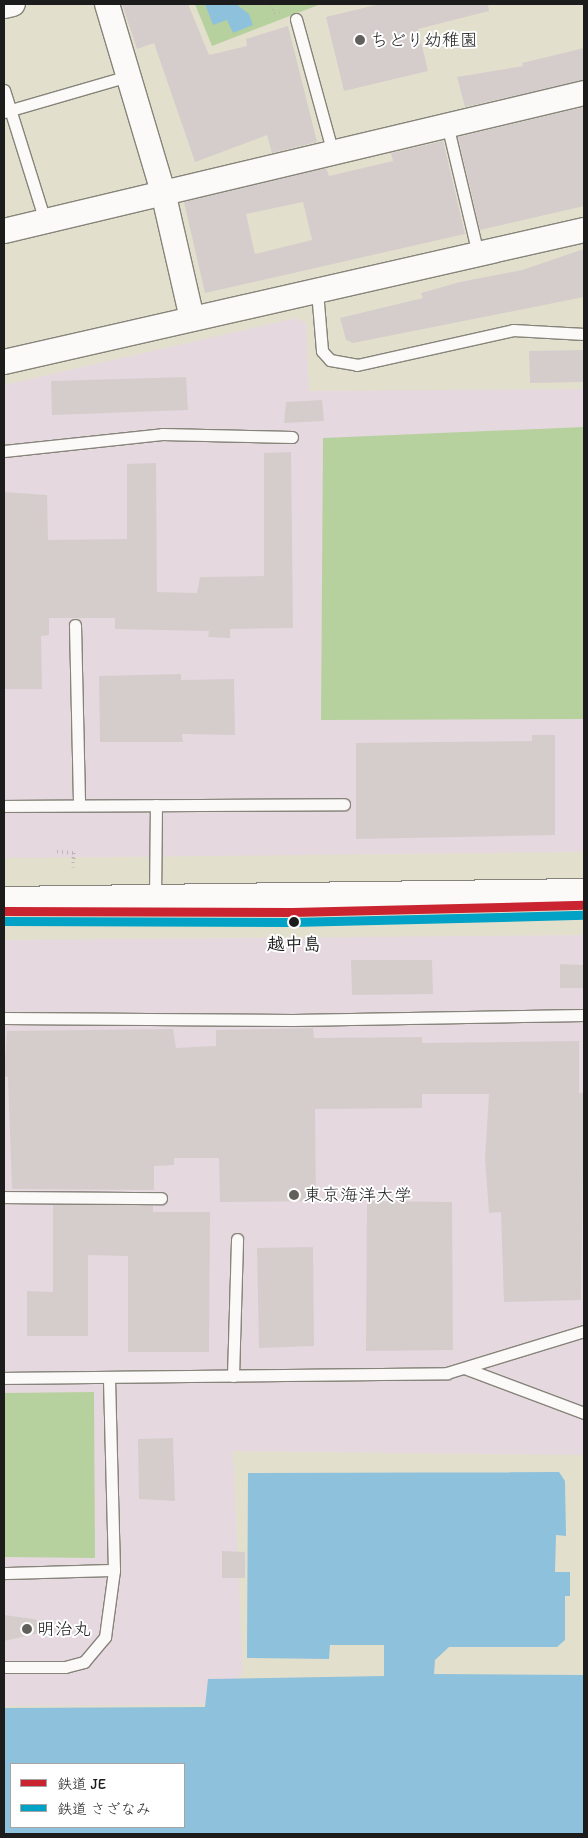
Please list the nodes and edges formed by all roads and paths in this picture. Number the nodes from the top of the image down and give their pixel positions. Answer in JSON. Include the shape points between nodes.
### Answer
{"nodes":[{"id":1,"x":13,"y":4,"type":"edge"},
{"id":2,"x":107,"y":4,"type":"edge"},
{"id":3,"x":271,"y":4,"type":"edge"},
{"id":4,"x":4,"y":6,"type":"edge"},
{"id":5,"x":274,"y":13,"type":"dead end"},
{"id":6,"x":296,"y":19,"type":"dead end"},
{"id":7,"x":131,"y":75,"type":"junction"},
{"id":8,"x":4,"y":90,"type":"edge"},
{"id":9,"x":584,"y":94,"type":"edge"},
{"id":10,"x":7,"y":111,"type":"edge"},
{"id":11,"x":447,"y":124,"type":"junction"},
{"id":12,"x":332,"y":150,"type":"junction"},
{"id":13,"x":163,"y":192,"type":"junction"},
{"id":14,"x":45,"y":221,"type":"junction"},
{"id":15,"x":584,"y":230,"type":"edge"},
{"id":16,"x":4,"y":231,"type":"edge"},
{"id":17,"x":478,"y":254,"type":"junction"},
{"id":18,"x":317,"y":291,"type":"junction"},
{"id":19,"x":192,"y":319,"type":"junction"},
{"id":20,"x":584,"y":334,"type":"edge"},
{"id":21,"x":4,"y":362,"type":"edge"},
{"id":22,"x":292,"y":437,"type":"dead end"},
{"id":23,"x":4,"y":451,"type":"edge"},
{"id":24,"x":75,"y":625,"type":"dead end"},
{"id":25,"x":344,"y":804,"type":"dead end"},
{"id":26,"x":79,"y":805,"type":"junction"},
{"id":27,"x":156,"y":805,"type":"junction"},
{"id":28,"x":4,"y":806,"type":"edge"},
{"id":29,"x":74,"y":862,"type":"dead end"},
{"id":30,"x":73,"y":867,"type":"dead end"},
{"id":31,"x":584,"y":893,"type":"edge"},
{"id":32,"x":156,"y":899,"type":"junction"},
{"id":33,"x":4,"y":902,"type":"edge"},
{"id":34,"x":584,"y":1015,"type":"edge"},
{"id":35,"x":4,"y":1018,"type":"edge"},
{"id":36,"x":4,"y":1196,"type":"edge"},
{"id":37,"x":161,"y":1198,"type":"dead end"},
{"id":38,"x":237,"y":1238,"type":"dead end"},
{"id":39,"x":584,"y":1331,"type":"edge"},
{"id":40,"x":467,"y":1369,"type":"junction"},
{"id":41,"x":233,"y":1376,"type":"junction"},
{"id":42,"x":109,"y":1377,"type":"junction"},
{"id":43,"x":4,"y":1378,"type":"edge"},
{"id":44,"x":584,"y":1412,"type":"edge"},
{"id":45,"x":114,"y":1570,"type":"junction"},
{"id":46,"x":4,"y":1573,"type":"edge"},
{"id":47,"x":4,"y":1667,"type":"edge"}],
"edges":[{"from":1,"to":4,"type":"street"},
{"from":2,"to":7,"type":"street"},
{"from":3,"to":5,"type":"path"},
{"from":6,"to":12,"type":"lane"},
{"from":7,"to":10,"type":"lane"},
{"from":7,"to":13,"type":"street"},
{"from":8,"to":10,"type":"lane"},
{"from":9,"to":11,"type":"street"},
{"from":10,"to":14,"type":"lane"},
{"from":11,"to":12,"type":"street"},
{"from":11,"to":17,"type":"lane"},
{"from":12,"to":13,"type":"street"},
{"from":13,"to":14,"type":"street"},
{"from":13,"to":19,"type":"street"},
{"from":14,"to":16,"type":"street"},
{"from":15,"to":17,"type":"street"},
{"from":17,"to":18,"type":"street"},
{"from":18,"to":19,"type":"street"},
{"from":18,"to":20,"type":"lane","via":[[322,351],[330,360],[357,364],[513,330]]},
{"from":19,"to":21,"type":"street"},
{"from":22,"to":23,"type":"lane","via":[[162,434]]},
{"from":24,"to":26,"type":"lane"},
{"from":25,"to":27,"type":"lane"},
{"from":26,"to":27,"type":"lane"},
{"from":26,"to":28,"type":"lane"},
{"from":27,"to":32,"type":"lane"},
{"from":29,"to":30,"type":"path","via":[[74,852],[57,851],[73,853]]},
{"from":31,"to":32,"type":"street"},
{"from":32,"to":33,"type":"street"},
{"from":34,"to":35,"type":"lane","via":[[293,1020]]},
{"from":36,"to":37,"type":"lane"},
{"from":38,"to":41,"type":"lane"},
{"from":39,"to":40,"type":"lane"},
{"from":40,"to":41,"type":"lane","via":[[447,1374]]},
{"from":40,"to":44,"type":"lane"},
{"from":41,"to":42,"type":"lane"},
{"from":42,"to":43,"type":"lane"},
{"from":42,"to":45,"type":"lane"},
{"from":45,"to":46,"type":"lane"},
{"from":45,"to":47,"type":"lane","via":[[105,1638],[84,1662],[65,1667]]}]}
